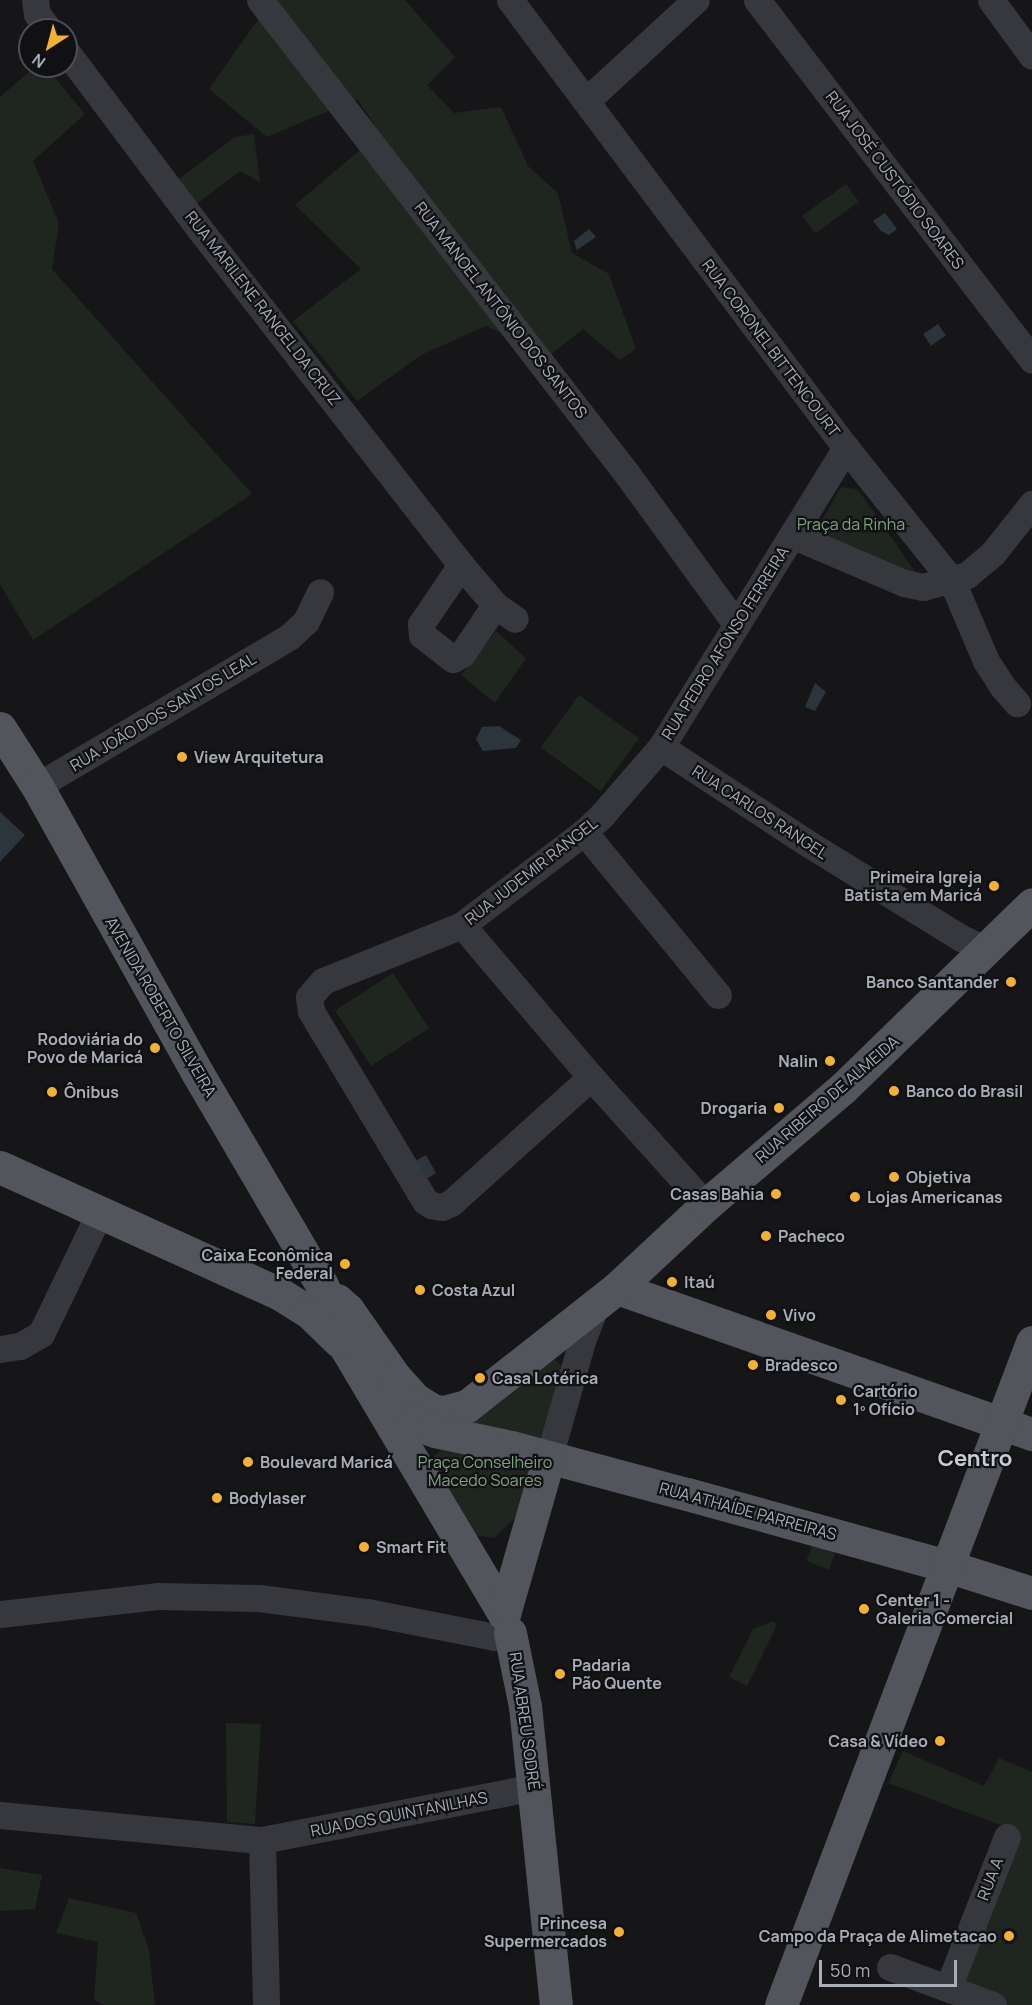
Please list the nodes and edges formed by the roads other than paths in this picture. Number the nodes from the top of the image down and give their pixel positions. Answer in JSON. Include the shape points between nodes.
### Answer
{"nodes":[{"id":1,"x":260,"y":0,"type":"edge"},
{"id":2,"x":510,"y":0,"type":"edge"},
{"id":3,"x":696,"y":0,"type":"edge"},
{"id":4,"x":757,"y":0,"type":"edge"},
{"id":5,"x":991,"y":0,"type":"edge"},
{"id":6,"x":34,"y":1,"type":"edge"},
{"id":7,"x":40,"y":18,"type":"edge"},
{"id":8,"x":1032,"y":56,"type":"edge"},
{"id":9,"x":78,"y":67,"type":"edge"},
{"id":10,"x":586,"y":101,"type":"junction"},
{"id":11,"x":1032,"y":360,"type":"edge"},
{"id":12,"x":846,"y":448,"type":"junction"},
{"id":13,"x":1028,"y":518,"type":"edge"},
{"id":14,"x":792,"y":534,"type":"junction"},
{"id":15,"x":461,"y":565,"type":"junction"},
{"id":16,"x":952,"y":581,"type":"junction"},
{"id":17,"x":320,"y":592,"type":"dead end"},
{"id":18,"x":736,"y":624,"type":"junction"},
{"id":19,"x":1017,"y":704,"type":"dead end"},
{"id":20,"x":0,"y":728,"type":"edge"},
{"id":21,"x":661,"y":747,"type":"junction"},
{"id":22,"x":37,"y":786,"type":"junction"},
{"id":23,"x":584,"y":832,"type":"junction"},
{"id":24,"x":1032,"y":904,"type":"edge"},
{"id":25,"x":462,"y":925,"type":"junction"},
{"id":26,"x":985,"y":949,"type":"junction"},
{"id":27,"x":718,"y":995,"type":"dead end"},
{"id":28,"x":591,"y":1077,"type":"junction"},
{"id":29,"x":0,"y":1167,"type":"edge"},
{"id":30,"x":706,"y":1205,"type":"junction"},
{"id":31,"x":100,"y":1212,"type":"junction"},
{"id":32,"x":322,"y":1285,"type":"junction"},
{"id":33,"x":606,"y":1297,"type":"junction"},
{"id":34,"x":1032,"y":1341,"type":"edge"},
{"id":35,"x":346,"y":1348,"type":"junction"},
{"id":36,"x":0,"y":1349,"type":"edge"},
{"id":37,"x":376,"y":1395,"type":"junction"},
{"id":38,"x":1017,"y":1429,"type":"edge"},
{"id":39,"x":549,"y":1457,"type":"junction"},
{"id":40,"x":947,"y":1566,"type":"junction"},
{"id":41,"x":1032,"y":1593,"type":"edge"},
{"id":42,"x":0,"y":1614,"type":"edge"},
{"id":43,"x":507,"y":1623,"type":"junction"},
{"id":44,"x":535,"y":1787,"type":"junction"},
{"id":45,"x":0,"y":1815,"type":"edge"},
{"id":46,"x":1007,"y":1837,"type":"dead end"},
{"id":47,"x":262,"y":1840,"type":"junction"},
{"id":48,"x":890,"y":1967,"type":"dead end"},
{"id":49,"x":948,"y":1988,"type":"junction"},
{"id":50,"x":266,"y":2005,"type":"edge"},
{"id":51,"x":556,"y":2005,"type":"edge"},
{"id":52,"x":781,"y":2005,"type":"edge"},
{"id":53,"x":993,"y":2005,"type":"edge"}],
"edges":[{"from":1,"to":18,"type":"street","name":"RUA MANOEL ANTÔNIO DOS SANTOS","via":[[627,474]]},
{"from":2,"to":10,"type":"street","name":"RUA CORONEL BITTENCOURT"},
{"from":3,"to":10,"type":"street"},
{"from":4,"to":11,"type":"street","name":"RUA JOSÉ CUSTÓDIO SOARES"},
{"from":5,"to":8,"type":"street"},
{"from":6,"to":7,"type":"street"},
{"from":9,"to":15,"type":"street","name":"RUA MARILENE RANGEL DA CRUZ"},
{"from":10,"to":12,"type":"street","name":"RUA CORONEL BITTENCOURT"},
{"from":12,"to":14,"type":"street","name":"RUA PEDRO AFONSO FERREIRA"},
{"from":12,"to":16,"type":"street","name":"RUA CORONEL BITTENCOURT"},
{"from":13,"to":16,"type":"street","via":[[967,575]]},
{"from":14,"to":16,"type":"street","via":[[904,583],[923,587]]},
{"from":14,"to":18,"type":"street","name":"RUA PEDRO AFONSO FERREIRA"},
{"from":15,"to":15,"type":"street","name":"RUA MARILENE RANGEL DA CRUZ","via":[[505,612],[453,658],[422,635],[421,624]]},
{"from":16,"to":19,"type":"street","name":"RUA CORONEL BITTENCOURT","via":[[987,661]]},
{"from":17,"to":22,"type":"street","name":"RUA JOÃO DOS SANTOS LEAL","via":[[306,621],[289,637]]},
{"from":18,"to":21,"type":"street","name":"RUA PEDRO AFONSO FERREIRA"},
{"from":20,"to":22,"type":"main road","name":"AVENIDA ROBERTO SILVEIRA"},
{"from":21,"to":23,"type":"street","name":"RUA JUDEMIR RANGEL"},
{"from":21,"to":26,"type":"street","name":"RUA CARLOS RANGEL","via":[[804,841]]},
{"from":22,"to":32,"type":"main road","name":"AVENIDA ROBERTO SILVEIRA","via":[[198,1074]]},
{"from":23,"to":25,"type":"street","name":"RUA JUDEMIR RANGEL"},
{"from":23,"to":27,"type":"street"},
{"from":24,"to":26,"type":"main road","name":"RUA RIBEIRO DE ALMEIDA"},
{"from":25,"to":28,"type":"street"},
{"from":25,"to":28,"type":"street","name":"RUA JUDEMIR RANGEL","via":[[322,981],[311,991],[308,1003],[425,1201],[437,1207],[451,1203]]},
{"from":26,"to":30,"type":"main road","name":"RUA RIBEIRO DE ALMEIDA","via":[[877,1057]]},
{"from":28,"to":30,"type":"street"},
{"from":29,"to":31,"type":"main road"},
{"from":30,"to":33,"type":"main road","name":"RUA RIBEIRO DE ALMEIDA"},
{"from":31,"to":35,"type":"main road","via":[[290,1300],[309,1312]]},
{"from":31,"to":36,"type":"street","via":[[40,1334],[20,1346]]},
{"from":32,"to":33,"type":"main road","name":"AVENIDA ROBERTO SILVEIRA","via":[[348,1310],[416,1400],[434,1411],[444,1412],[459,1410],[478,1400]]},
{"from":32,"to":35,"type":"main road","name":"AVENIDA ROBERTO SILVEIRA"},
{"from":33,"to":38,"type":"main road"},
{"from":33,"to":39,"type":"street","via":[[582,1341]]},
{"from":34,"to":38,"type":"main road"},
{"from":35,"to":37,"type":"main road","name":"AVENIDA ROBERTO SILVEIRA"},
{"from":37,"to":39,"type":"main road","via":[[424,1428]]},
{"from":37,"to":43,"type":"main road","name":"AVENIDA ROBERTO SILVEIRA"},
{"from":38,"to":40,"type":"main road"},
{"from":39,"to":40,"type":"main road","name":"RUA ATHAÍDE PARREIRAS"},
{"from":39,"to":43,"type":"main road"},
{"from":40,"to":41,"type":"main road","name":"RUA ATHAÍDE PARREIRAS"},
{"from":40,"to":52,"type":"main road"},
{"from":42,"to":43,"type":"street","via":[[157,1596],[259,1598],[367,1612],[487,1637]]},
{"from":43,"to":44,"type":"main road","name":"RUA ABREU SODRÉ","via":[[521,1677]]},
{"from":44,"to":47,"type":"street","name":"RUA DOS QUINTANILHAS"},
{"from":44,"to":51,"type":"main road","name":"RUA ABREU SODRÉ"},
{"from":45,"to":47,"type":"street","name":"RUA DOS QUINTANILHAS"},
{"from":46,"to":49,"type":"street","name":"RUA A"},
{"from":47,"to":50,"type":"street"},
{"from":48,"to":49,"type":"street"},
{"from":49,"to":53,"type":"street"}]}
